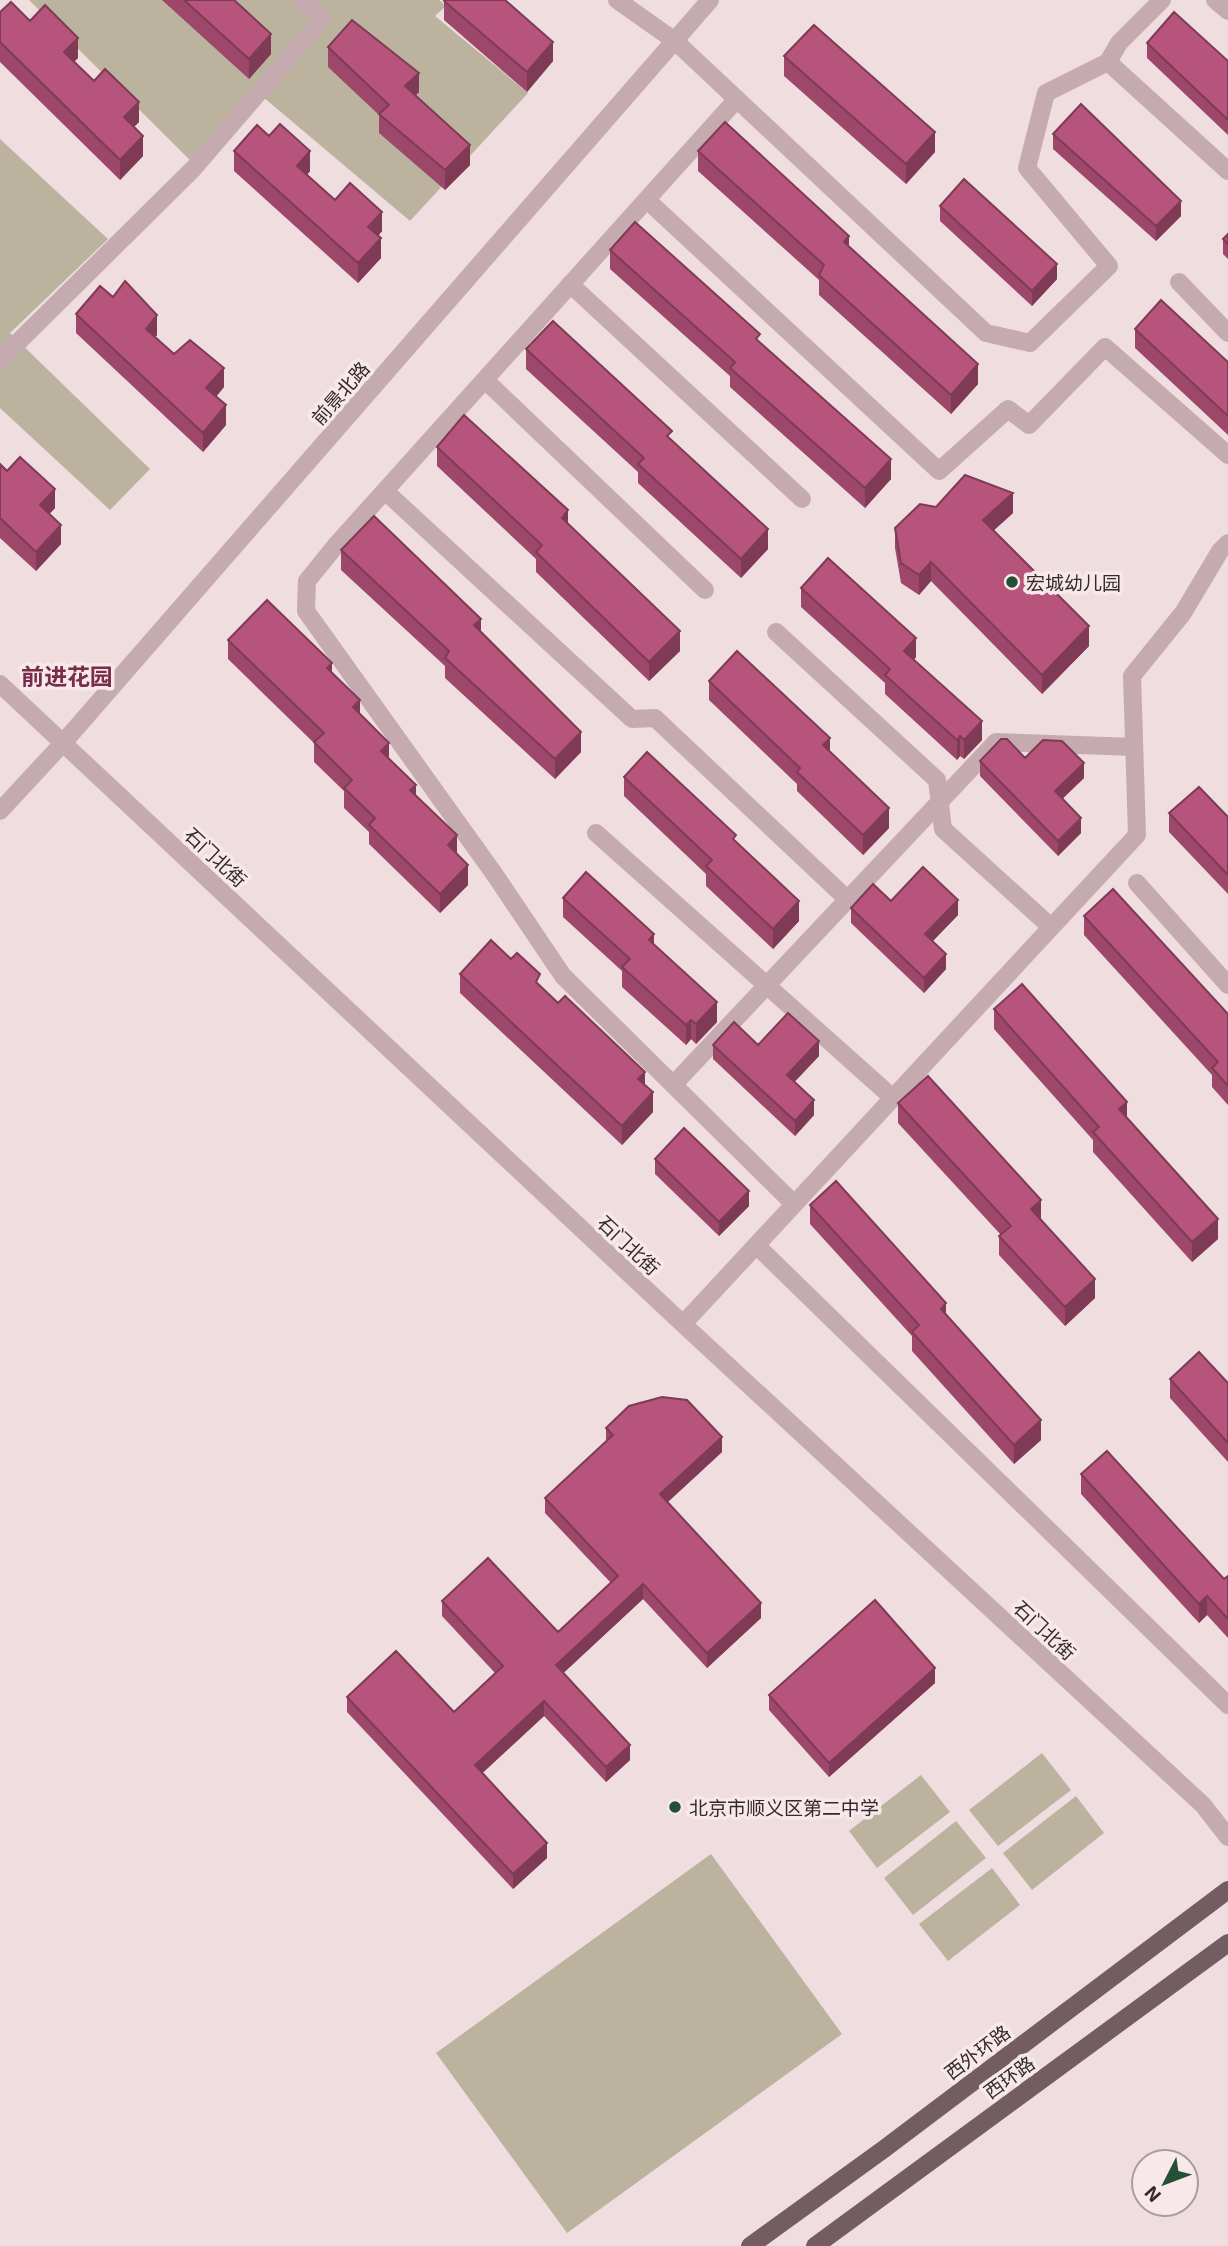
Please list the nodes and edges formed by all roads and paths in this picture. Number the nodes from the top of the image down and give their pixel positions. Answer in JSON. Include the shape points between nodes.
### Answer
{"nodes":[{"id":1,"x":302,"y":0,"type":"edge"},
{"id":2,"x":617,"y":0,"type":"edge"},
{"id":3,"x":710,"y":0,"type":"edge"},
{"id":4,"x":1162,"y":0,"type":"edge"},
{"id":5,"x":1215,"y":0,"type":"edge"},
{"id":6,"x":1228,"y":11,"type":"edge"},
{"id":7,"x":675,"y":41,"type":"junction"},
{"id":8,"x":1108,"y":62,"type":"junction"},
{"id":9,"x":737,"y":99,"type":"junction"},
{"id":10,"x":1228,"y":171,"type":"edge"},
{"id":11,"x":647,"y":200,"type":"junction"},
{"id":12,"x":1179,"y":282,"type":"dead end"},
{"id":13,"x":570,"y":284,"type":"junction"},
{"id":14,"x":1228,"y":333,"type":"edge"},
{"id":15,"x":0,"y":360,"type":"edge"},
{"id":16,"x":485,"y":380,"type":"junction"},
{"id":17,"x":1228,"y":455,"type":"edge"},
{"id":18,"x":385,"y":491,"type":"junction"},
{"id":19,"x":802,"y":499,"type":"dead end"},
{"id":20,"x":1228,"y":543,"type":"edge"},
{"id":21,"x":705,"y":590,"type":"dead end"},
{"id":22,"x":776,"y":632,"type":"dead end"},
{"id":23,"x":0,"y":684,"type":"edge"},
{"id":24,"x":63,"y":743,"type":"junction"},
{"id":25,"x":1135,"y":747,"type":"junction"},
{"id":26,"x":940,"y":801,"type":"junction"},
{"id":27,"x":0,"y":811,"type":"edge"},
{"id":28,"x":596,"y":833,"type":"dead end"},
{"id":29,"x":1137,"y":883,"type":"dead end"},
{"id":30,"x":847,"y":900,"type":"junction"},
{"id":31,"x":1051,"y":927,"type":"junction"},
{"id":32,"x":767,"y":985,"type":"junction"},
{"id":33,"x":1228,"y":985,"type":"edge"},
{"id":34,"x":673,"y":1085,"type":"junction"},
{"id":35,"x":893,"y":1098,"type":"junction"},
{"id":36,"x":794,"y":1204,"type":"junction"},
{"id":37,"x":756,"y":1245,"type":"junction"},
{"id":38,"x":683,"y":1324,"type":"junction"},
{"id":39,"x":1228,"y":1705,"type":"edge"},
{"id":40,"x":1228,"y":1837,"type":"edge"},
{"id":41,"x":1228,"y":1890,"type":"edge"},
{"id":42,"x":1228,"y":1943,"type":"edge"},
{"id":43,"x":750,"y":2246,"type":"edge"},
{"id":44,"x":816,"y":2246,"type":"edge"}],
"edges":[{"from":1,"to":15,"type":"street","via":[[322,19],[193,169]]},
{"from":2,"to":7,"type":"street"},
{"from":3,"to":7,"type":"street","name":"前景北路"},
{"from":4,"to":8,"type":"street","via":[[1119,43]]},
{"from":5,"to":6,"type":"street"},
{"from":7,"to":9,"type":"street"},
{"from":7,"to":24,"type":"street","name":"前景北路"},
{"from":8,"to":9,"type":"street","via":[[1046,93],[1027,169],[1109,266],[1030,342],[986,334]]},
{"from":8,"to":10,"type":"street"},
{"from":9,"to":11,"type":"street"},
{"from":11,"to":13,"type":"street"},
{"from":11,"to":17,"type":"street","via":[[939,471],[1007,409],[1029,425],[1105,346]]},
{"from":12,"to":14,"type":"street"},
{"from":13,"to":16,"type":"street"},
{"from":13,"to":19,"type":"street"},
{"from":16,"to":18,"type":"street"},
{"from":16,"to":21,"type":"street"},
{"from":18,"to":30,"type":"street","via":[[632,719],[655,718]]},
{"from":18,"to":34,"type":"street","via":[[307,581],[306,611],[563,976]]},
{"from":20,"to":25,"type":"street","via":[[1183,613],[1132,676]]},
{"from":22,"to":26,"type":"street","via":[[937,780]]},
{"from":23,"to":24,"type":"street","name":"石门北街"},
{"from":24,"to":27,"type":"street","name":"前景北路"},
{"from":24,"to":38,"type":"street","name":"石门北街"},
{"from":25,"to":26,"type":"street","via":[[996,742]]},
{"from":25,"to":31,"type":"street","via":[[1137,835]]},
{"from":26,"to":30,"type":"street"},
{"from":26,"to":31,"type":"street","via":[[943,829]]},
{"from":28,"to":32,"type":"street"},
{"from":29,"to":33,"type":"street"},
{"from":30,"to":32,"type":"street"},
{"from":31,"to":35,"type":"street"},
{"from":32,"to":34,"type":"street"},
{"from":32,"to":35,"type":"street"},
{"from":34,"to":36,"type":"street"},
{"from":35,"to":36,"type":"street"},
{"from":36,"to":37,"type":"street"},
{"from":37,"to":38,"type":"street"},
{"from":37,"to":39,"type":"street"},
{"from":38,"to":40,"type":"street","name":"石门北街","via":[[1203,1805]]},
{"from":41,"to":43,"type":"main road","name":"西外环路"},
{"from":42,"to":44,"type":"main road","name":"西环路"}]}
